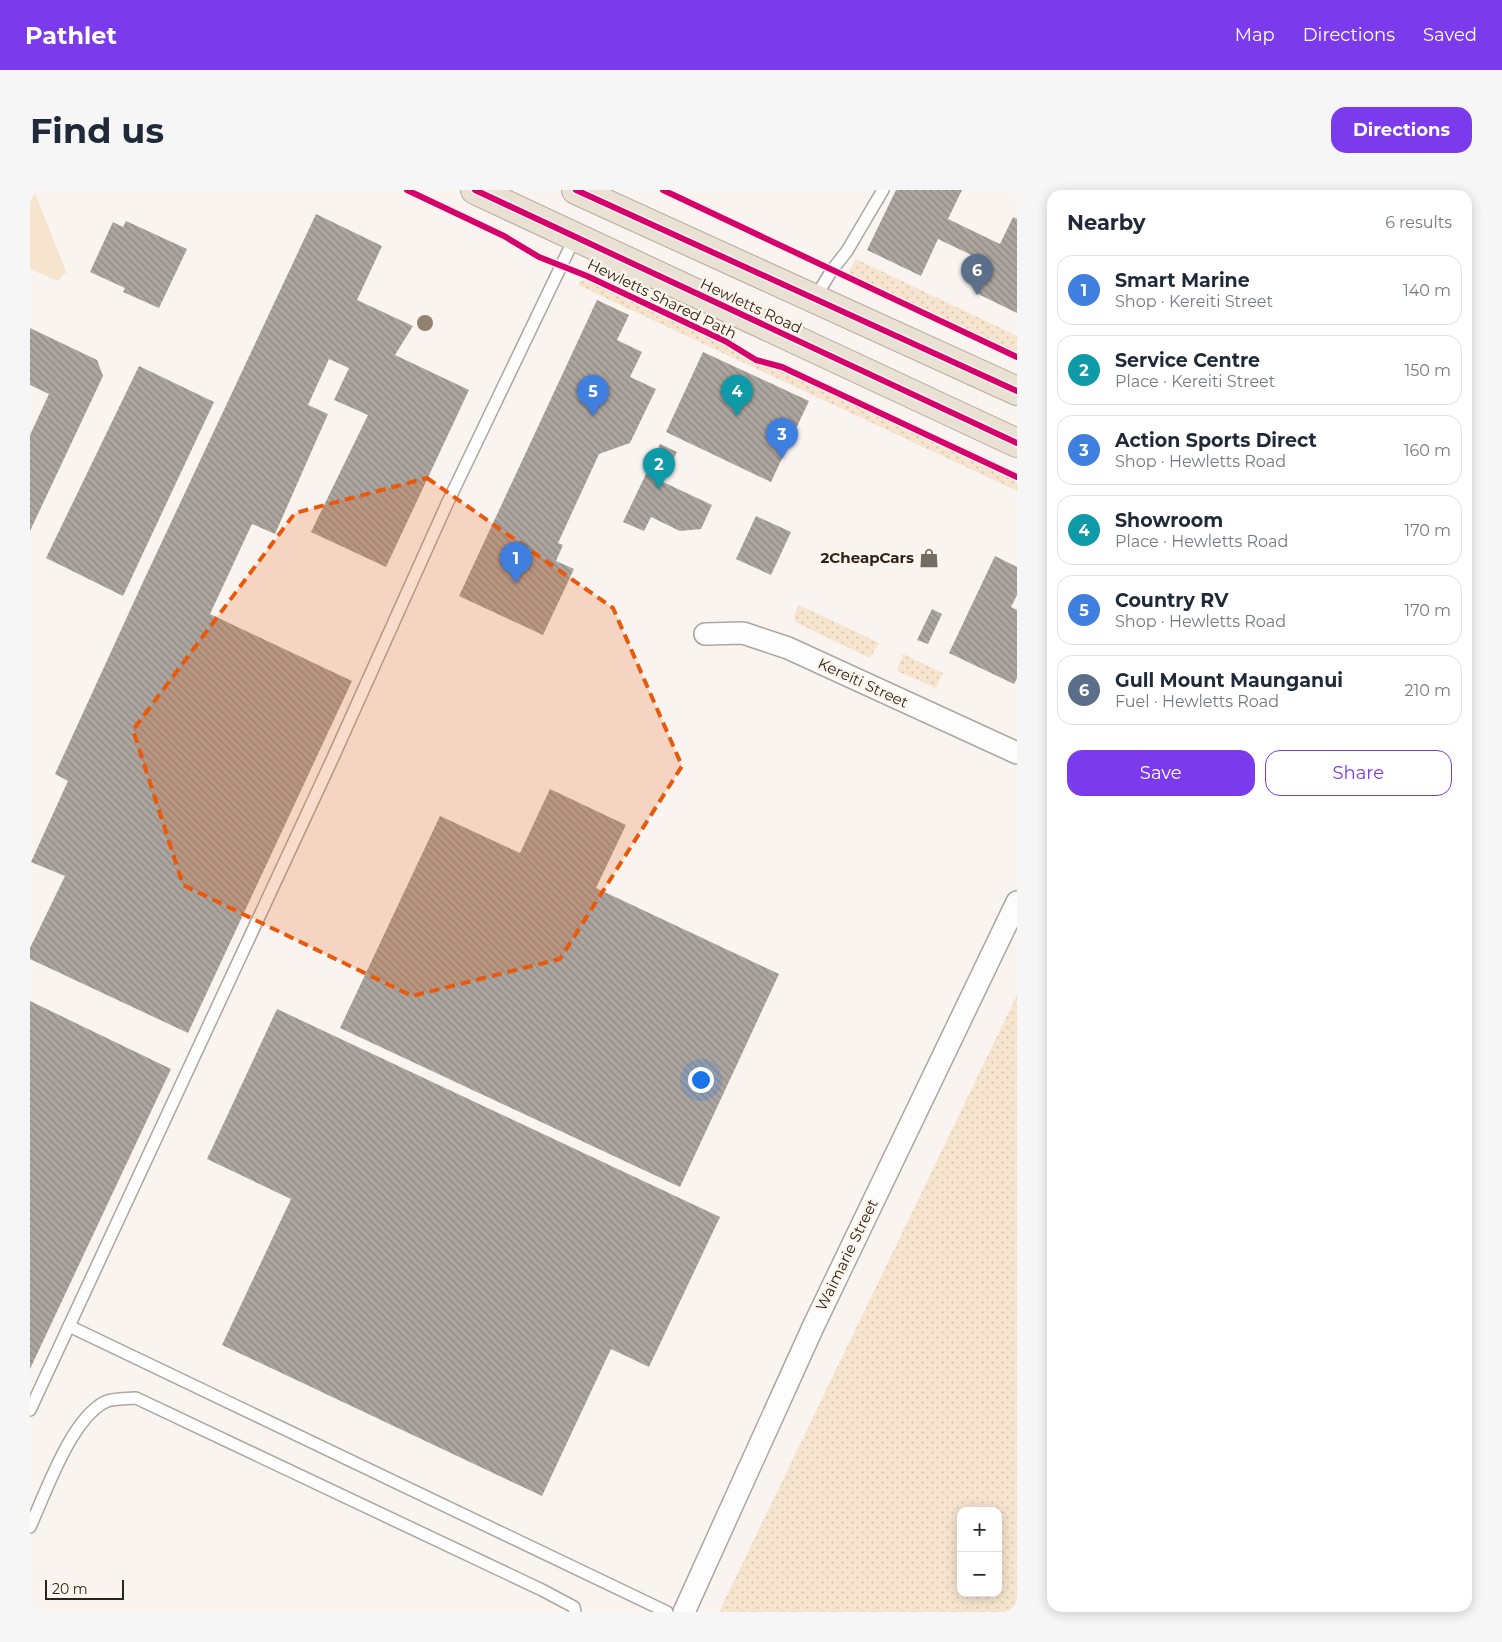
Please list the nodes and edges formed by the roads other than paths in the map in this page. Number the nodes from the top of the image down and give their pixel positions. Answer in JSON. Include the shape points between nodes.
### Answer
{"nodes":[{"id":1,"x":475,"y":190,"type":"edge"},
{"id":2,"x":576,"y":190,"type":"edge"},
{"id":3,"x":882,"y":190,"type":"edge"},
{"id":4,"x":575,"y":237,"type":"junction"},
{"id":5,"x":815,"y":298,"type":"junction"},
{"id":6,"x":1017,"y":391,"type":"edge"},
{"id":7,"x":1017,"y":443,"type":"edge"},
{"id":8,"x":705,"y":634,"type":"dead end"},
{"id":9,"x":1017,"y":752,"type":"edge"},
{"id":10,"x":1017,"y":902,"type":"edge"},
{"id":11,"x":69,"y":1326,"type":"junction"},
{"id":12,"x":30,"y":1410,"type":"edge"},
{"id":13,"x":30,"y":1527,"type":"edge"},
{"id":14,"x":575,"y":1612,"type":"edge"},
{"id":15,"x":667,"y":1612,"type":"edge"},
{"id":16,"x":684,"y":1612,"type":"edge"}],
"edges":[{"from":1,"to":4,"type":"highway","name":"Hewletts Road"},
{"from":2,"to":5,"type":"highway"},
{"from":3,"to":5,"type":"lane"},
{"from":4,"to":7,"type":"highway","name":"Hewletts Road"},
{"from":4,"to":11,"type":"lane","via":[[446,506]]},
{"from":5,"to":6,"type":"highway"},
{"from":8,"to":9,"type":"street","name":"Kereiti Street","via":[[743,632],[788,648]]},
{"from":10,"to":16,"type":"street","name":"Waimarie Street","via":[[813,1327]]},
{"from":11,"to":12,"type":"lane"},
{"from":11,"to":15,"type":"lane"},
{"from":13,"to":14,"type":"lane","via":[[70,1439],[87,1416],[106,1401],[136,1398],[542,1590],[574,1607]]}]}
